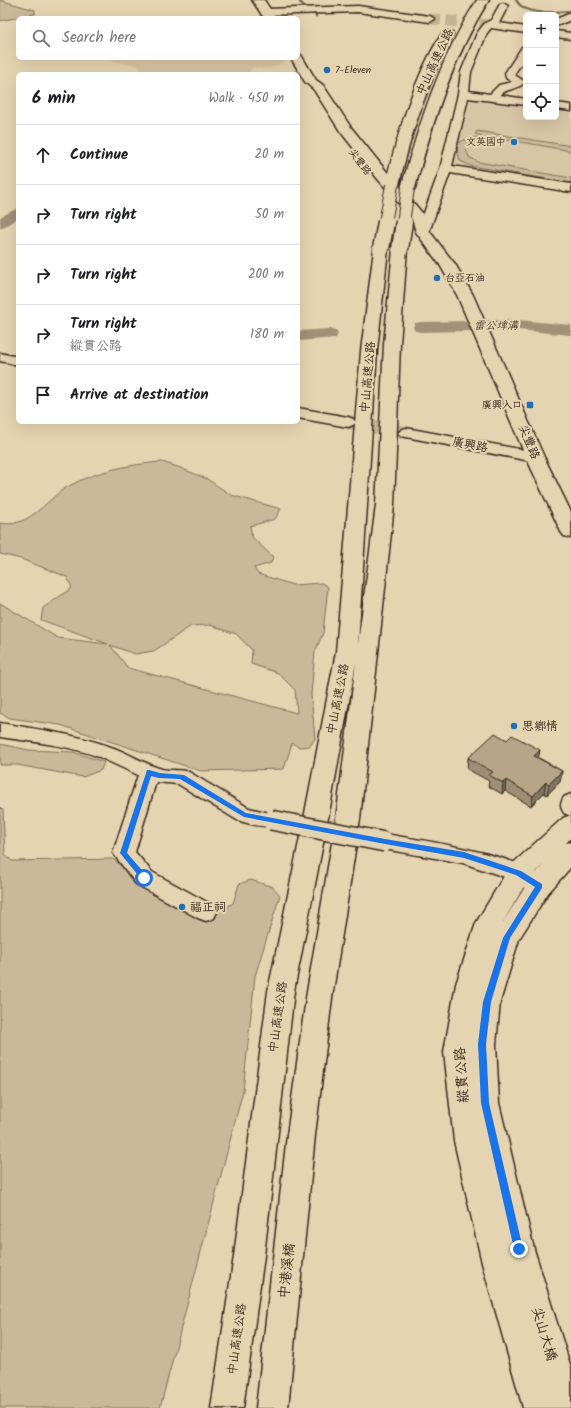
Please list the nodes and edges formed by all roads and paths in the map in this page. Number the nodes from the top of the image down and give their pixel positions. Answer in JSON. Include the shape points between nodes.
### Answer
{"nodes":[{"id":1,"x":258,"y":0,"type":"edge"},
{"id":2,"x":483,"y":0,"type":"edge"},
{"id":3,"x":503,"y":6,"type":"dead end"},
{"id":4,"x":268,"y":15,"type":"edge"},
{"id":5,"x":571,"y":16,"type":"edge"},
{"id":6,"x":430,"y":18,"type":"tunnel mouth"},
{"id":7,"x":454,"y":21,"type":"dead end"},
{"id":8,"x":559,"y":22,"type":"edge"},
{"id":9,"x":488,"y":25,"type":"junction"},
{"id":10,"x":523,"y":30,"type":"edge"},
{"id":11,"x":559,"y":34,"type":"edge"},
{"id":12,"x":571,"y":36,"type":"edge"},
{"id":13,"x":523,"y":54,"type":"edge"},
{"id":14,"x":297,"y":60,"type":"edge"},
{"id":15,"x":463,"y":94,"type":"junction"},
{"id":16,"x":493,"y":98,"type":"junction"},
{"id":17,"x":523,"y":102,"type":"edge"},
{"id":18,"x":559,"y":106,"type":"edge"},
{"id":19,"x":571,"y":108,"type":"edge"},
{"id":20,"x":446,"y":169,"type":"junction"},
{"id":21,"x":571,"y":188,"type":"edge"},
{"id":22,"x":423,"y":232,"type":"junction"},
{"id":23,"x":390,"y":249,"type":"junction"},
{"id":24,"x":0,"y":357,"type":"edge"},
{"id":25,"x":16,"y":361,"type":"edge"},
{"id":26,"x":300,"y":413,"type":"edge"},
{"id":27,"x":348,"y":422,"type":"tunnel mouth"},
{"id":28,"x":406,"y":432,"type":"tunnel mouth"},
{"id":29,"x":535,"y":457,"type":"junction"},
{"id":30,"x":571,"y":532,"type":"edge"},
{"id":31,"x":0,"y":730,"type":"edge"},
{"id":32,"x":149,"y":772,"type":"junction"},
{"id":33,"x":571,"y":802,"type":"edge"},
{"id":34,"x":571,"y":808,"type":"edge"},
{"id":35,"x":571,"y":824,"type":"edge"},
{"id":36,"x":571,"y":851,"type":"edge"},
{"id":37,"x":529,"y":880,"type":"junction"},
{"id":38,"x":206,"y":912,"type":"dead end"},
{"id":39,"x":301,"y":1135,"type":"joint"},
{"id":40,"x":508,"y":1256,"type":"junction"},
{"id":41,"x":227,"y":1408,"type":"edge"},
{"id":42,"x":272,"y":1408,"type":"edge"},
{"id":43,"x":539,"y":1408,"type":"edge"},
{"id":44,"x":567,"y":1408,"type":"edge"}],
"edges":[{"from":1,"to":4,"type":"main road"},
{"from":2,"to":23,"type":"main road","name":"中山高速公路","bridge":true,"via":[[455,50],[433,105]]},
{"from":3,"to":9,"type":"street","via":[[495,22]]},
{"from":4,"to":6,"type":"street","via":[[358,9]]},
{"from":5,"to":8,"type":"street"},
{"from":7,"to":23,"type":"main road","name":"中山高速公路","bridge":true,"via":[[439,49],[409,120],[392,185]]},
{"from":9,"to":10,"type":"street"},
{"from":9,"to":15,"type":"street","via":[[482,33],[466,72]]},
{"from":11,"to":12,"type":"street"},
{"from":13,"to":16,"type":"street","via":[[510,73],[510,76],[520,82],[502,86]]},
{"from":14,"to":22,"type":"main road","name":"尖豐路","via":[[311,82],[311,89],[357,160],[410,223]]},
{"from":15,"to":16,"type":"street"},
{"from":15,"to":20,"type":"street"},
{"from":16,"to":17,"type":"street"},
{"from":18,"to":19,"type":"street"},
{"from":20,"to":21,"type":"street"},
{"from":20,"to":22,"type":"street"},
{"from":22,"to":29,"type":"main road","name":"尖豐路","via":[[466,295]]},
{"from":23,"to":39,"type":"main road","name":"中山高速公路","via":[[392,344],[384,504],[348,819],[319,998]]},
{"from":23,"to":41,"type":"main road","name":"中山高速公路","via":[[369,351],[347,652],[281,991],[249,1256]]},
{"from":24,"to":25,"type":"street"},
{"from":26,"to":27,"type":"street"},
{"from":28,"to":29,"type":"street","name":"廣興路"},
{"from":29,"to":30,"type":"main road","name":"尖豐路"},
{"from":31,"to":32,"type":"street","via":[[82,745],[105,752]]},
{"from":32,"to":37,"type":"street","bridge":true,"via":[[159,776],[182,777],[244,815],[464,855]]},
{"from":32,"to":38,"type":"street","via":[[124,853],[144,878]]},
{"from":33,"to":34,"type":"street"},
{"from":35,"to":37,"type":"main road"},
{"from":36,"to":37,"type":"main road"},
{"from":37,"to":40,"type":"main road","name":"縱貫公路","via":[[487,1002],[482,1044],[485,1103]]},
{"from":39,"to":42,"type":"main road","name":"中港溪橋"},
{"from":40,"to":43,"type":"main road","name":"尖山大橋"},
{"from":40,"to":44,"type":"main road","name":"尖山大橋"}]}
